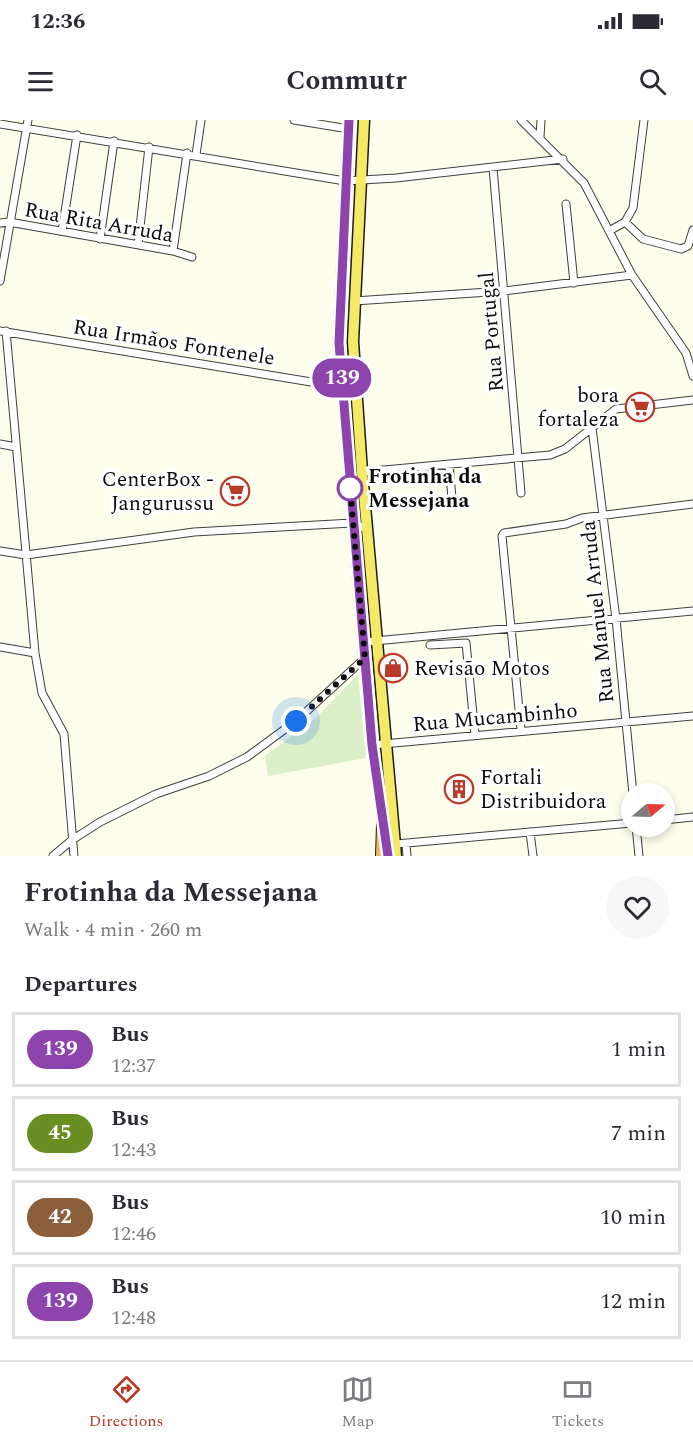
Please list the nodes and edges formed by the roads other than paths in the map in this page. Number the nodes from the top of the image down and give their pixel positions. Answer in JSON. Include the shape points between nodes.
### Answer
{"nodes":[{"id":1,"x":201,"y":120,"type":"edge"},
{"id":2,"x":294,"y":120,"type":"edge"},
{"id":3,"x":364,"y":120,"type":"edge"},
{"id":4,"x":521,"y":120,"type":"edge"},
{"id":5,"x":541,"y":120,"type":"edge"},
{"id":6,"x":644,"y":120,"type":"edge"},
{"id":7,"x":27,"y":123,"type":"edge"},
{"id":8,"x":0,"y":124,"type":"edge"},
{"id":9,"x":349,"y":125,"type":"edge"},
{"id":10,"x":78,"y":135,"type":"junction"},
{"id":11,"x":540,"y":137,"type":"junction"},
{"id":12,"x":114,"y":141,"type":"junction"},
{"id":13,"x":149,"y":147,"type":"junction"},
{"id":14,"x":187,"y":153,"type":"junction"},
{"id":15,"x":196,"y":154,"type":"junction"},
{"id":16,"x":563,"y":159,"type":"junction"},
{"id":17,"x":493,"y":168,"type":"junction"},
{"id":18,"x":345,"y":181,"type":"junction"},
{"id":19,"x":361,"y":182,"type":"junction"},
{"id":20,"x":566,"y":204,"type":"dead end"},
{"id":21,"x":9,"y":222,"type":"junction"},
{"id":22,"x":625,"y":222,"type":"junction"},
{"id":23,"x":0,"y":223,"type":"edge"},
{"id":24,"x":693,"y":230,"type":"edge"},
{"id":25,"x":62,"y":231,"type":"junction"},
{"id":26,"x":609,"y":231,"type":"junction"},
{"id":27,"x":100,"y":239,"type":"junction"},
{"id":28,"x":138,"y":245,"type":"junction"},
{"id":29,"x":173,"y":251,"type":"junction"},
{"id":30,"x":192,"y":257,"type":"dead end"},
{"id":31,"x":632,"y":275,"type":"junction"},
{"id":32,"x":0,"y":281,"type":"edge"},
{"id":33,"x":574,"y":283,"type":"junction"},
{"id":34,"x":504,"y":291,"type":"junction"},
{"id":35,"x":354,"y":301,"type":"junction"},
{"id":36,"x":3,"y":331,"type":"edge"},
{"id":37,"x":353,"y":342,"type":"junction"},
{"id":38,"x":339,"y":343,"type":"junction"},
{"id":39,"x":693,"y":376,"type":"edge"},
{"id":40,"x":342,"y":387,"type":"junction"},
{"id":41,"x":693,"y":400,"type":"edge"},
{"id":42,"x":357,"y":402,"type":"junction"},
{"id":43,"x":343,"y":403,"type":"junction"},
{"id":44,"x":592,"y":428,"type":"junction"},
{"id":45,"x":0,"y":444,"type":"edge"},
{"id":46,"x":16,"y":447,"type":"junction"},
{"id":47,"x":519,"y":458,"type":"junction"},
{"id":48,"x":449,"y":465,"type":"junction"},
{"id":49,"x":362,"y":472,"type":"junction"},
{"id":50,"x":521,"y":493,"type":"dead end"},
{"id":51,"x":452,"y":498,"type":"dead end"},
{"id":52,"x":693,"y":504,"type":"edge"},
{"id":53,"x":604,"y":515,"type":"junction"},
{"id":54,"x":352,"y":523,"type":"junction"},
{"id":55,"x":367,"y":530,"type":"junction"},
{"id":56,"x":0,"y":551,"type":"edge"},
{"id":57,"x":26,"y":555,"type":"junction"},
{"id":58,"x":693,"y":611,"type":"edge"},
{"id":59,"x":616,"y":619,"type":"junction"},
{"id":60,"x":512,"y":629,"type":"junction"},
{"id":61,"x":378,"y":641,"type":"junction"},
{"id":62,"x":364,"y":642,"type":"junction"},
{"id":63,"x":430,"y":645,"type":"dead end"},
{"id":64,"x":0,"y":647,"type":"edge"},
{"id":65,"x":35,"y":653,"type":"junction"},
{"id":66,"x":365,"y":658,"type":"junction"},
{"id":67,"x":693,"y":716,"type":"edge"},
{"id":68,"x":625,"y":721,"type":"junction"},
{"id":69,"x":520,"y":730,"type":"junction"},
{"id":70,"x":476,"y":735,"type":"junction"},
{"id":71,"x":388,"y":743,"type":"junction"},
{"id":72,"x":372,"y":745,"type":"junction"},
{"id":73,"x":632,"y":783,"type":"edge"},
{"id":74,"x":693,"y":817,"type":"edge"},
{"id":75,"x":675,"y":819,"type":"edge"},
{"id":76,"x":384,"y":824,"type":"junction"},
{"id":77,"x":621,"y":824,"type":"edge"},
{"id":78,"x":530,"y":832,"type":"junction"},
{"id":79,"x":637,"y":837,"type":"edge"},
{"id":80,"x":72,"y":840,"type":"junction"},
{"id":81,"x":399,"y":848,"type":"edge"},
{"id":82,"x":53,"y":856,"type":"edge"},
{"id":83,"x":74,"y":856,"type":"edge"},
{"id":84,"x":383,"y":856,"type":"edge"},
{"id":85,"x":388,"y":856,"type":"edge"},
{"id":86,"x":407,"y":856,"type":"edge"},
{"id":87,"x":533,"y":856,"type":"edge"},
{"id":88,"x":639,"y":856,"type":"edge"}],
"edges":[{"from":1,"to":15,"type":"street"},
{"from":2,"to":9,"type":"street"},
{"from":3,"to":19,"type":"main road"},
{"from":4,"to":11,"type":"street"},
{"from":5,"to":11,"type":"street"},
{"from":6,"to":22,"type":"street","via":[[634,201]]},
{"from":7,"to":8,"type":"street"},
{"from":7,"to":10,"type":"street"},
{"from":7,"to":21,"type":"street"},
{"from":9,"to":18,"type":"main road"},
{"from":10,"to":12,"type":"street"},
{"from":10,"to":25,"type":"street"},
{"from":11,"to":16,"type":"street"},
{"from":12,"to":13,"type":"street"},
{"from":12,"to":27,"type":"street"},
{"from":13,"to":14,"type":"street"},
{"from":13,"to":28,"type":"street"},
{"from":14,"to":15,"type":"street"},
{"from":14,"to":29,"type":"street"},
{"from":15,"to":18,"type":"street"},
{"from":16,"to":17,"type":"street"},
{"from":16,"to":26,"type":"street","via":[[584,183]]},
{"from":17,"to":19,"type":"street"},
{"from":17,"to":34,"type":"street","name":"Rua Portugal"},
{"from":18,"to":19,"type":"street"},
{"from":18,"to":38,"type":"main road"},
{"from":19,"to":35,"type":"main road"},
{"from":20,"to":33,"type":"street"},
{"from":21,"to":23,"type":"street","name":"Rua Rita Arruda"},
{"from":21,"to":25,"type":"street","name":"Rua Rita Arruda"},
{"from":21,"to":32,"type":"street"},
{"from":22,"to":24,"type":"street","via":[[643,239],[681,249],[688,246]]},
{"from":22,"to":26,"type":"street"},
{"from":25,"to":27,"type":"street","name":"Rua Rita Arruda"},
{"from":26,"to":31,"type":"street"},
{"from":27,"to":28,"type":"street","name":"Rua Rita Arruda"},
{"from":28,"to":29,"type":"street","name":"Rua Rita Arruda"},
{"from":29,"to":30,"type":"street","name":"Rua Rita Arruda"},
{"from":31,"to":33,"type":"street"},
{"from":31,"to":39,"type":"street","via":[[686,353]]},
{"from":33,"to":34,"type":"street"},
{"from":34,"to":35,"type":"street"},
{"from":34,"to":47,"type":"street","name":"Rua Portugal"},
{"from":35,"to":37,"type":"main road"},
{"from":36,"to":40,"type":"street","name":"Rua Irmãos Fontenele"},
{"from":36,"to":46,"type":"street"},
{"from":37,"to":38,"type":"main road"},
{"from":37,"to":42,"type":"main road"},
{"from":38,"to":40,"type":"main road"},
{"from":40,"to":43,"type":"main road"},
{"from":41,"to":44,"type":"street","via":[[616,409]]},
{"from":42,"to":43,"type":"main road"},
{"from":42,"to":49,"type":"main road"},
{"from":43,"to":54,"type":"main road"},
{"from":44,"to":47,"type":"street","via":[[557,453]]},
{"from":44,"to":53,"type":"street","name":"Rua Manuel Arruda"},
{"from":45,"to":46,"type":"street"},
{"from":46,"to":57,"type":"street"},
{"from":47,"to":48,"type":"street"},
{"from":47,"to":50,"type":"street","name":"Rua Portugal"},
{"from":48,"to":49,"type":"street"},
{"from":48,"to":51,"type":"street"},
{"from":49,"to":55,"type":"main road"},
{"from":52,"to":53,"type":"street"},
{"from":53,"to":59,"type":"street","name":"Rua Manuel Arruda"},
{"from":53,"to":60,"type":"street","via":[[506,531],[502,536]]},
{"from":54,"to":55,"type":"street"},
{"from":54,"to":57,"type":"street","via":[[194,532]]},
{"from":54,"to":62,"type":"main road"},
{"from":55,"to":61,"type":"main road"},
{"from":56,"to":57,"type":"street"},
{"from":57,"to":65,"type":"street"},
{"from":58,"to":59,"type":"street"},
{"from":59,"to":60,"type":"street"},
{"from":59,"to":68,"type":"street","name":"Rua Manuel Arruda"},
{"from":60,"to":61,"type":"street"},
{"from":60,"to":69,"type":"street"},
{"from":61,"to":62,"type":"street"},
{"from":61,"to":71,"type":"main road"},
{"from":62,"to":66,"type":"main road"},
{"from":63,"to":70,"type":"street","via":[[466,643]]},
{"from":64,"to":65,"type":"street"},
{"from":65,"to":80,"type":"street","via":[[42,693],[64,734]]},
{"from":66,"to":72,"type":"main road"},
{"from":66,"to":80,"type":"street","via":[[296,721],[247,757],[209,776],[156,794]]},
{"from":67,"to":68,"type":"street","name":"Rua Mucambinho"},
{"from":68,"to":69,"type":"street","name":"Rua Mucambinho"},
{"from":68,"to":73,"type":"street","name":"Rua Manuel Arruda"},
{"from":69,"to":70,"type":"street","name":"Rua Mucambinho"},
{"from":70,"to":71,"type":"street","name":"Rua Mucambinho"},
{"from":71,"to":72,"type":"street","name":"Rua Mucambinho"},
{"from":71,"to":81,"type":"main road"},
{"from":72,"to":76,"type":"main road"},
{"from":74,"to":75,"type":"street"},
{"from":76,"to":84,"type":"highway"},
{"from":76,"to":85,"type":"main road"},
{"from":77,"to":78,"type":"street"},
{"from":78,"to":81,"type":"street"},
{"from":78,"to":87,"type":"street"},
{"from":79,"to":88,"type":"street"},
{"from":80,"to":82,"type":"street"},
{"from":80,"to":83,"type":"street"},
{"from":81,"to":86,"type":"street"}]}
